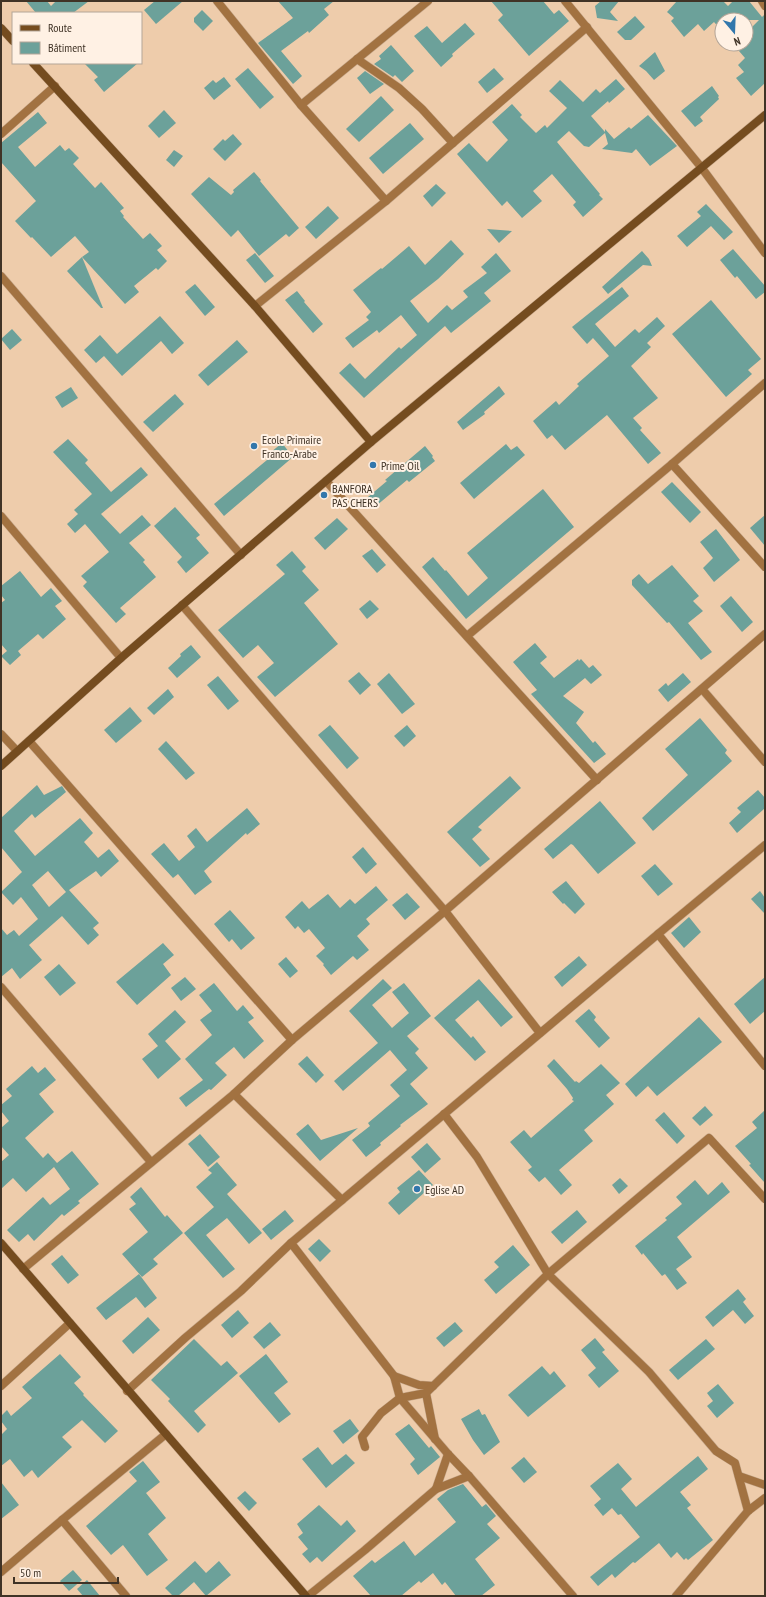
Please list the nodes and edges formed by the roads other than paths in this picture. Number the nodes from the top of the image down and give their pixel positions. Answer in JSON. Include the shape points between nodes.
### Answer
{"nodes":[{"id":1,"x":217,"y":1,"type":"edge"},
{"id":2,"x":428,"y":1,"type":"edge"},
{"id":3,"x":565,"y":1,"type":"edge"},
{"id":4,"x":762,"y":1,"type":"edge"},
{"id":5,"x":765,"y":6,"type":"edge"},
{"id":6,"x":587,"y":27,"type":"junction"},
{"id":7,"x":1,"y":28,"type":"edge"},
{"id":8,"x":12,"y":40,"type":"edge"},
{"id":9,"x":358,"y":59,"type":"junction"},
{"id":10,"x":34,"y":64,"type":"edge"},
{"id":11,"x":55,"y":86,"type":"junction"},
{"id":12,"x":301,"y":105,"type":"junction"},
{"id":13,"x":765,"y":115,"type":"edge"},
{"id":14,"x":1,"y":134,"type":"edge"},
{"id":15,"x":453,"y":143,"type":"junction"},
{"id":16,"x":701,"y":166,"type":"junction"},
{"id":17,"x":386,"y":201,"type":"junction"},
{"id":18,"x":765,"y":253,"type":"edge"},
{"id":19,"x":1,"y":276,"type":"edge"},
{"id":20,"x":255,"y":306,"type":"junction"},
{"id":21,"x":765,"y":383,"type":"edge"},
{"id":22,"x":371,"y":442,"type":"junction"},
{"id":23,"x":672,"y":464,"type":"junction"},
{"id":24,"x":326,"y":481,"type":"junction"},
{"id":25,"x":1,"y":516,"type":"edge"},
{"id":26,"x":241,"y":555,"type":"junction"},
{"id":27,"x":765,"y":567,"type":"edge"},
{"id":28,"x":182,"y":606,"type":"junction"},
{"id":29,"x":765,"y":634,"type":"edge"},
{"id":30,"x":467,"y":636,"type":"junction"},
{"id":31,"x":121,"y":658,"type":"junction"},
{"id":32,"x":702,"y":689,"type":"junction"},
{"id":33,"x":1,"y":734,"type":"edge"},
{"id":34,"x":29,"y":740,"type":"junction"},
{"id":35,"x":17,"y":751,"type":"junction"},
{"id":36,"x":765,"y":762,"type":"edge"},
{"id":37,"x":1,"y":766,"type":"edge"},
{"id":38,"x":597,"y":780,"type":"junction"},
{"id":39,"x":765,"y":845,"type":"edge"},
{"id":40,"x":445,"y":911,"type":"junction"},
{"id":41,"x":658,"y":934,"type":"junction"},
{"id":42,"x":1,"y":986,"type":"edge"},
{"id":43,"x":540,"y":1033,"type":"junction"},
{"id":44,"x":292,"y":1040,"type":"junction"},
{"id":45,"x":765,"y":1066,"type":"edge"},
{"id":46,"x":234,"y":1094,"type":"junction"},
{"id":47,"x":444,"y":1114,"type":"junction"},
{"id":48,"x":151,"y":1162,"type":"junction"},
{"id":49,"x":342,"y":1200,"type":"junction"},
{"id":50,"x":765,"y":1200,"type":"edge"},
{"id":51,"x":1,"y":1243,"type":"edge"},
{"id":52,"x":291,"y":1244,"type":"junction"},
{"id":53,"x":23,"y":1269,"type":"junction"},
{"id":54,"x":548,"y":1274,"type":"junction"},
{"id":55,"x":70,"y":1324,"type":"junction"},
{"id":56,"x":394,"y":1376,"type":"junction"},
{"id":57,"x":1,"y":1386,"type":"edge"},
{"id":58,"x":433,"y":1386,"type":"junction"},
{"id":59,"x":127,"y":1391,"type":"junction"},
{"id":60,"x":426,"y":1393,"type":"junction"},
{"id":61,"x":400,"y":1398,"type":"junction"},
{"id":62,"x":166,"y":1434,"type":"junction"},
{"id":63,"x":436,"y":1440,"type":"junction"},
{"id":64,"x":365,"y":1447,"type":"dead end"},
{"id":65,"x":448,"y":1454,"type":"junction"},
{"id":66,"x":469,"y":1476,"type":"junction"},
{"id":67,"x":739,"y":1476,"type":"junction"},
{"id":68,"x":765,"y":1485,"type":"edge"},
{"id":69,"x":436,"y":1489,"type":"junction"},
{"id":70,"x":765,"y":1498,"type":"edge"},
{"id":71,"x":748,"y":1511,"type":"junction"},
{"id":72,"x":62,"y":1520,"type":"junction"},
{"id":73,"x":1,"y":1572,"type":"edge"},
{"id":74,"x":126,"y":1596,"type":"edge"},
{"id":75,"x":307,"y":1596,"type":"edge"},
{"id":76,"x":573,"y":1596,"type":"edge"},
{"id":77,"x":676,"y":1596,"type":"edge"}],
"edges":[{"from":1,"to":12,"type":"street"},
{"from":2,"to":9,"type":"street"},
{"from":3,"to":6,"type":"street"},
{"from":4,"to":5,"type":"street"},
{"from":6,"to":15,"type":"street"},
{"from":6,"to":16,"type":"street"},
{"from":7,"to":8,"type":"main road"},
{"from":9,"to":12,"type":"street"},
{"from":9,"to":15,"type":"street","via":[[422,108]]},
{"from":10,"to":11,"type":"main road"},
{"from":11,"to":14,"type":"street"},
{"from":11,"to":20,"type":"main road"},
{"from":12,"to":17,"type":"street"},
{"from":13,"to":16,"type":"main road"},
{"from":15,"to":17,"type":"street"},
{"from":16,"to":18,"type":"street"},
{"from":16,"to":22,"type":"main road"},
{"from":17,"to":20,"type":"street"},
{"from":19,"to":26,"type":"street"},
{"from":20,"to":22,"type":"main road"},
{"from":21,"to":23,"type":"street"},
{"from":22,"to":24,"type":"main road"},
{"from":23,"to":27,"type":"street"},
{"from":23,"to":30,"type":"street"},
{"from":24,"to":26,"type":"main road"},
{"from":24,"to":30,"type":"street"},
{"from":25,"to":31,"type":"street"},
{"from":26,"to":28,"type":"main road"},
{"from":28,"to":31,"type":"main road"},
{"from":28,"to":40,"type":"street"},
{"from":29,"to":32,"type":"street"},
{"from":30,"to":38,"type":"street"},
{"from":31,"to":34,"type":"main road"},
{"from":32,"to":36,"type":"street"},
{"from":32,"to":38,"type":"street"},
{"from":33,"to":35,"type":"street"},
{"from":34,"to":35,"type":"main road"},
{"from":34,"to":44,"type":"street"},
{"from":35,"to":37,"type":"main road"},
{"from":38,"to":40,"type":"street"},
{"from":39,"to":41,"type":"street"},
{"from":40,"to":43,"type":"street"},
{"from":40,"to":44,"type":"street"},
{"from":41,"to":43,"type":"street"},
{"from":41,"to":45,"type":"street"},
{"from":42,"to":48,"type":"street"},
{"from":43,"to":47,"type":"street"},
{"from":44,"to":46,"type":"street"},
{"from":46,"to":48,"type":"street"},
{"from":46,"to":49,"type":"street"},
{"from":47,"to":49,"type":"street"},
{"from":47,"to":54,"type":"street","via":[[477,1157]]},
{"from":48,"to":53,"type":"street"},
{"from":49,"to":52,"type":"street"},
{"from":50,"to":54,"type":"street","via":[[709,1138]]},
{"from":51,"to":53,"type":"main road"},
{"from":52,"to":56,"type":"street"},
{"from":52,"to":59,"type":"street"},
{"from":53,"to":55,"type":"main road"},
{"from":54,"to":58,"type":"street"},
{"from":54,"to":67,"type":"street","via":[[649,1372],[716,1450],[735,1463]]},
{"from":55,"to":57,"type":"street"},
{"from":55,"to":59,"type":"main road"},
{"from":56,"to":58,"type":"street","via":[[419,1385]]},
{"from":56,"to":61,"type":"street"},
{"from":58,"to":60,"type":"street"},
{"from":59,"to":62,"type":"main road"},
{"from":60,"to":61,"type":"street"},
{"from":60,"to":63,"type":"street"},
{"from":61,"to":63,"type":"street"},
{"from":61,"to":64,"type":"street","via":[[381,1413],[362,1437]]},
{"from":62,"to":72,"type":"street"},
{"from":62,"to":75,"type":"main road"},
{"from":63,"to":65,"type":"street"},
{"from":65,"to":66,"type":"street"},
{"from":65,"to":69,"type":"street"},
{"from":66,"to":69,"type":"street"},
{"from":66,"to":76,"type":"street"},
{"from":67,"to":68,"type":"street"},
{"from":67,"to":71,"type":"street"},
{"from":69,"to":75,"type":"street"},
{"from":70,"to":71,"type":"street"},
{"from":71,"to":77,"type":"street"},
{"from":72,"to":73,"type":"street"},
{"from":72,"to":74,"type":"street"}]}
